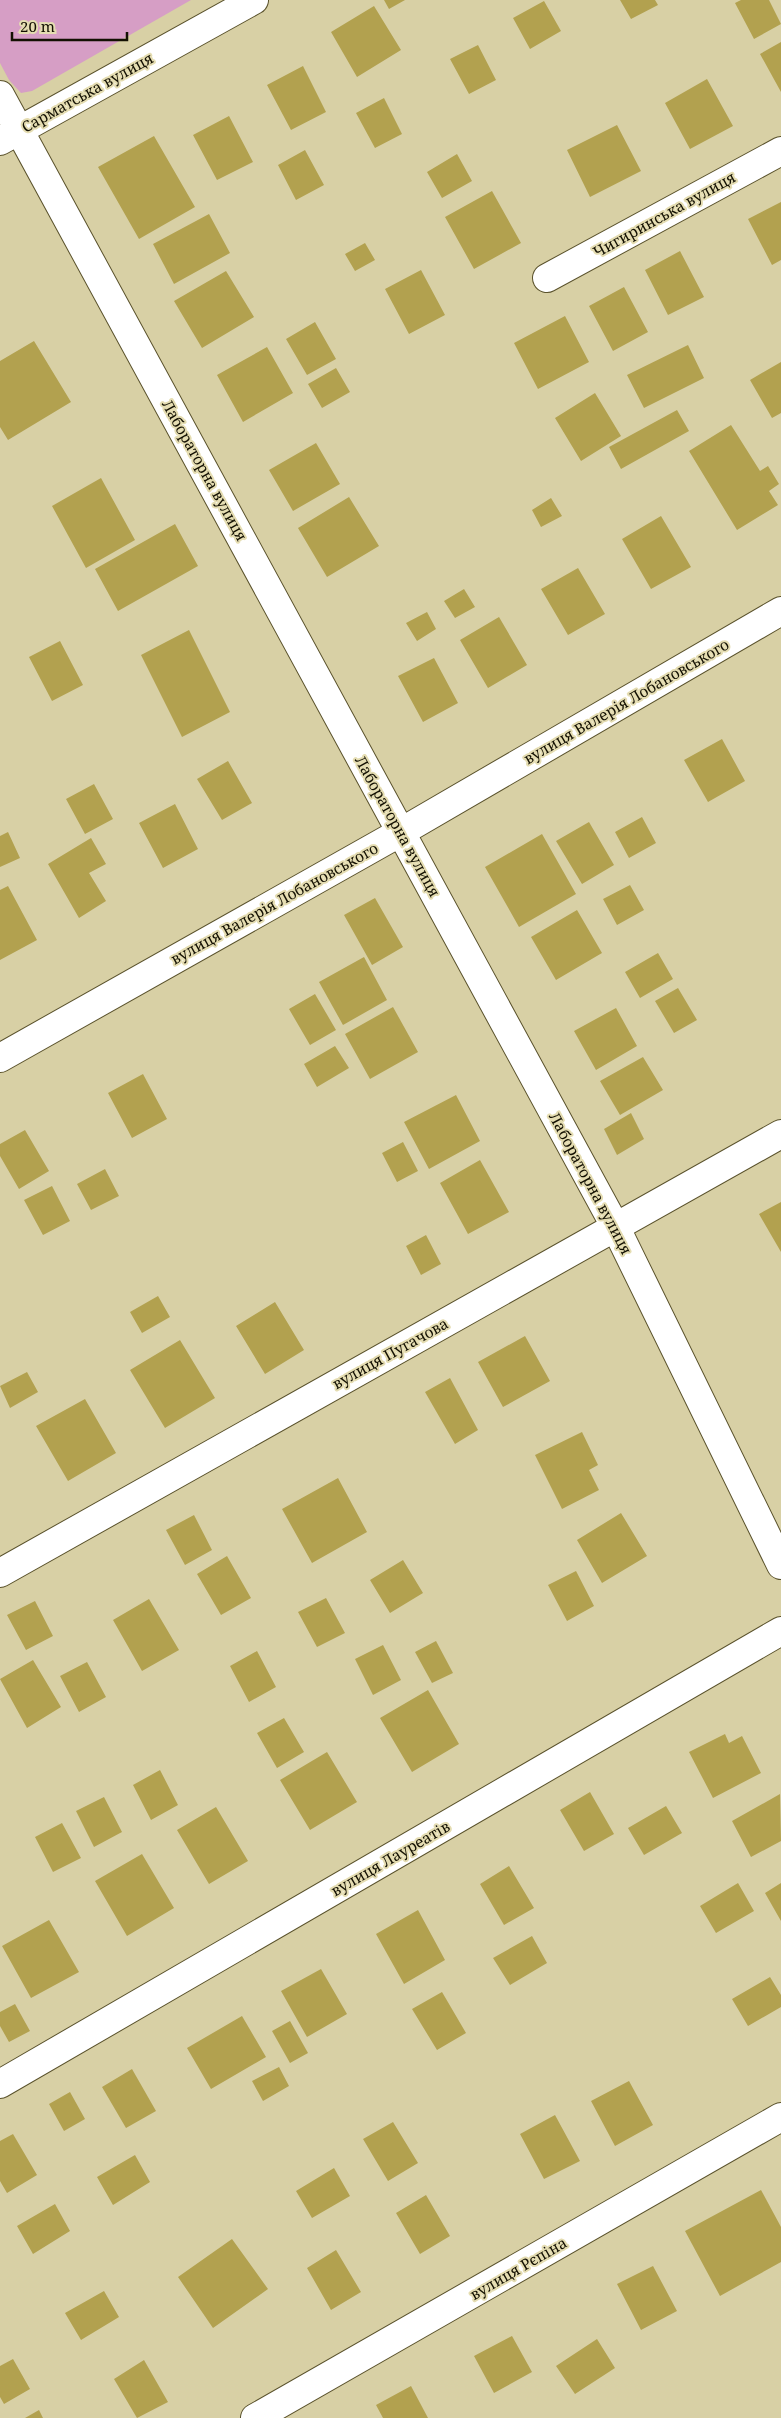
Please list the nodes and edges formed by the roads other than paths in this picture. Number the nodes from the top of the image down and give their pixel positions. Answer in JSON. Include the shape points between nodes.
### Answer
{"nodes":[{"id":1,"x":254,"y":0,"type":"edge"},
{"id":2,"x":0,"y":95,"type":"edge"},
{"id":3,"x":10,"y":136,"type":"edge"},
{"id":4,"x":781,"y":151,"type":"edge"},
{"id":5,"x":547,"y":278,"type":"dead end"},
{"id":6,"x":781,"y":611,"type":"edge"},
{"id":7,"x":401,"y":832,"type":"junction"},
{"id":8,"x":0,"y":1058,"type":"edge"},
{"id":9,"x":781,"y":1134,"type":"edge"},
{"id":10,"x":615,"y":1226,"type":"junction"},
{"id":11,"x":781,"y":1566,"type":"edge"},
{"id":12,"x":0,"y":1573,"type":"edge"},
{"id":13,"x":781,"y":1632,"type":"edge"},
{"id":14,"x":0,"y":2084,"type":"edge"},
{"id":15,"x":781,"y":2117,"type":"edge"},
{"id":16,"x":255,"y":2418,"type":"edge"}],
"edges":[{"from":1,"to":3,"type":"street","name":"Сарматська вулиця"},
{"from":2,"to":3,"type":"street","name":"Лабораторна вулиця"},
{"from":3,"to":7,"type":"street","name":"Лабораторна вулиця"},
{"from":4,"to":5,"type":"street","name":"Чигиринська вулиця"},
{"from":6,"to":7,"type":"street","name":"вулиця Валерія Лобановського"},
{"from":7,"to":8,"type":"street","name":"вулиця Валерія Лобановського"},
{"from":7,"to":10,"type":"street","name":"Лабораторна вулиця"},
{"from":9,"to":10,"type":"street","name":"вулиця Пугачова"},
{"from":10,"to":11,"type":"street","name":"Лабораторна вулиця"},
{"from":10,"to":12,"type":"street","name":"вулиця Пугачова"},
{"from":13,"to":14,"type":"street","name":"вулиця Лауреатів"},
{"from":15,"to":16,"type":"street","name":"вулиця Рєпіна"}]}
